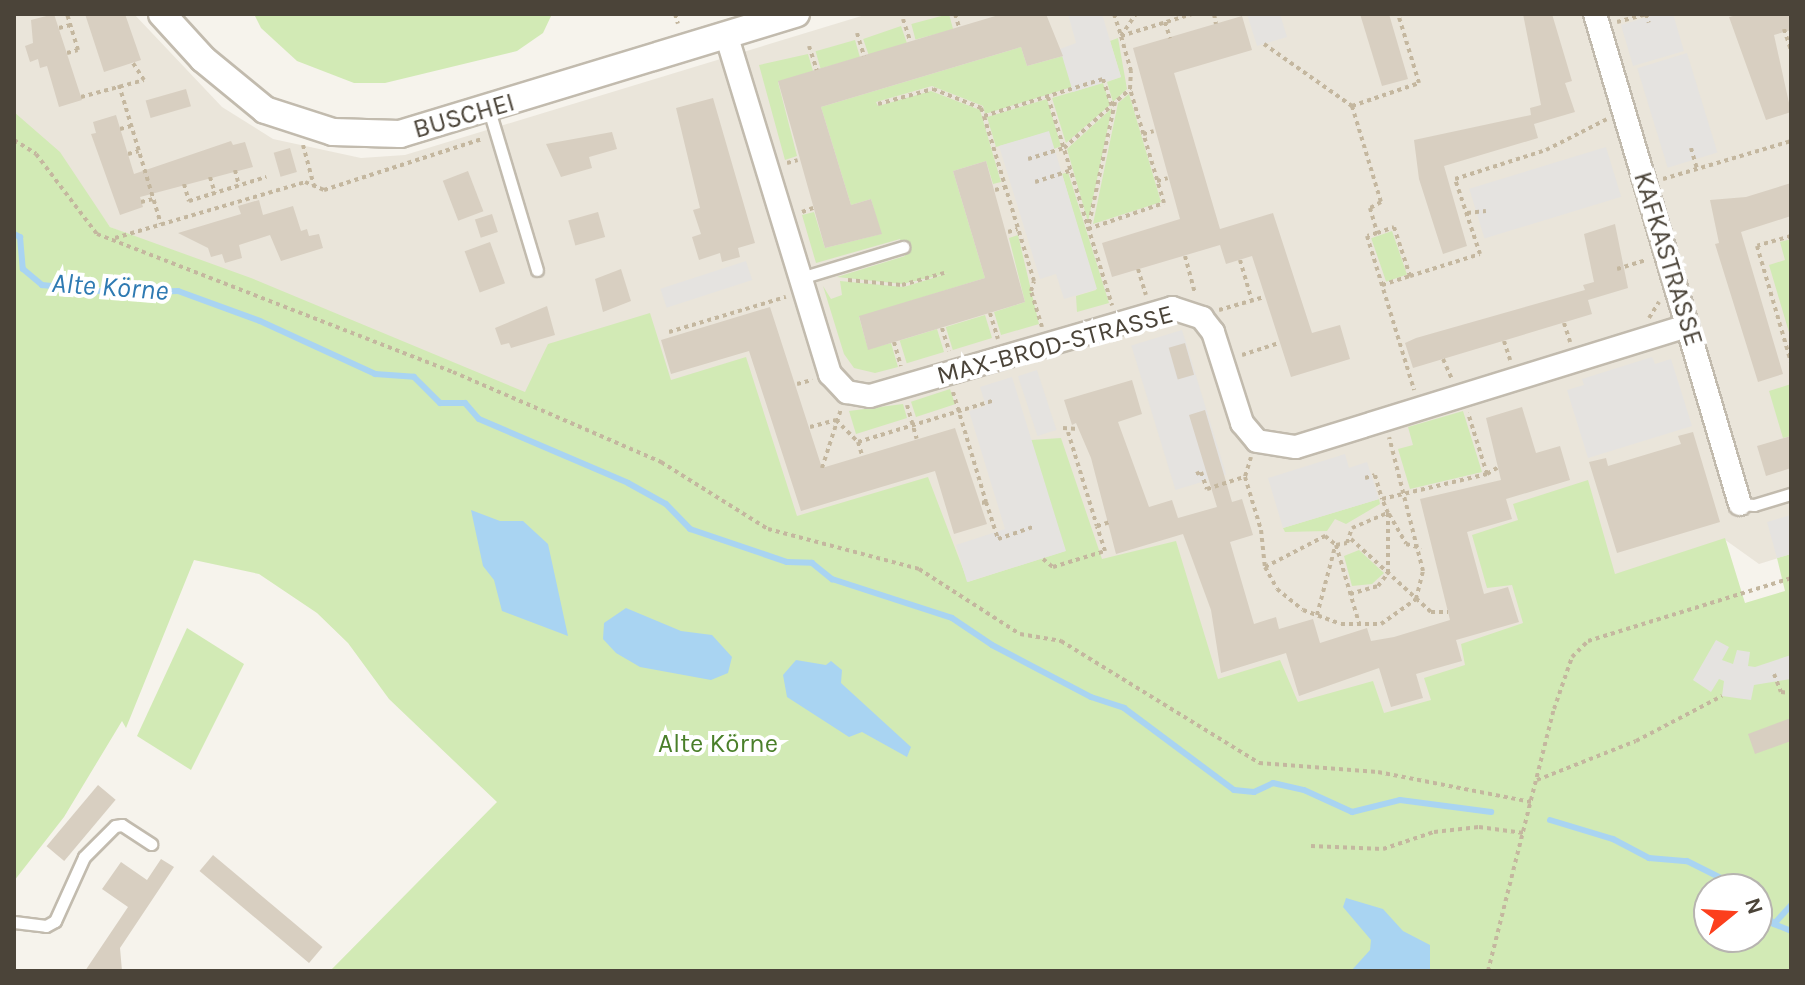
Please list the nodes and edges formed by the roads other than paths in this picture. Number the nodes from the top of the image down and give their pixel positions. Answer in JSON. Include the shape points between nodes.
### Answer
{"nodes":[{"id":1,"x":162,"y":14,"type":"edge"},
{"id":2,"x":796,"y":14,"type":"edge"},
{"id":3,"x":1597,"y":21,"type":"edge"},
{"id":4,"x":726,"y":34,"type":"junction"},
{"id":5,"x":489,"y":110,"type":"junction"},
{"id":6,"x":903,"y":247,"type":"dead end"},
{"id":7,"x":537,"y":270,"type":"dead end"},
{"id":8,"x":801,"y":278,"type":"junction"},
{"id":9,"x":1688,"y":326,"type":"junction"},
{"id":10,"x":1790,"y":494,"type":"edge"},
{"id":11,"x":1740,"y":504,"type":"joint"},
{"id":12,"x":151,"y":844,"type":"dead end"},
{"id":13,"x":14,"y":922,"type":"edge"}],
"edges":[{"from":1,"to":5,"type":"street","name":"BUSCHEI","via":[[246,98],[297,123],[333,132],[400,134]]},
{"from":2,"to":4,"type":"street","name":"BUSCHEI"},
{"from":3,"to":9,"type":"street","name":"KAFKASTRASSE"},
{"from":4,"to":5,"type":"street","name":"BUSCHEI"},
{"from":4,"to":8,"type":"street"},
{"from":5,"to":7,"type":"lane"},
{"from":6,"to":8,"type":"lane"},
{"from":8,"to":9,"type":"street","name":"MAX-BROD-STRASSE","via":[[830,374],[847,392],[870,396],[897,376],[945,362],[1115,315],[1172,308],[1202,318],[1213,332],[1242,423],[1257,441],[1296,447],[1384,420],[1417,399],[1460,383]]},
{"from":9,"to":11,"type":"street","name":"KAFKASTRASSE"},
{"from":10,"to":11,"type":"lane"},
{"from":12,"to":13,"type":"lane","via":[[122,825],[115,826],[84,857],[55,921],[46,926]]}]}
